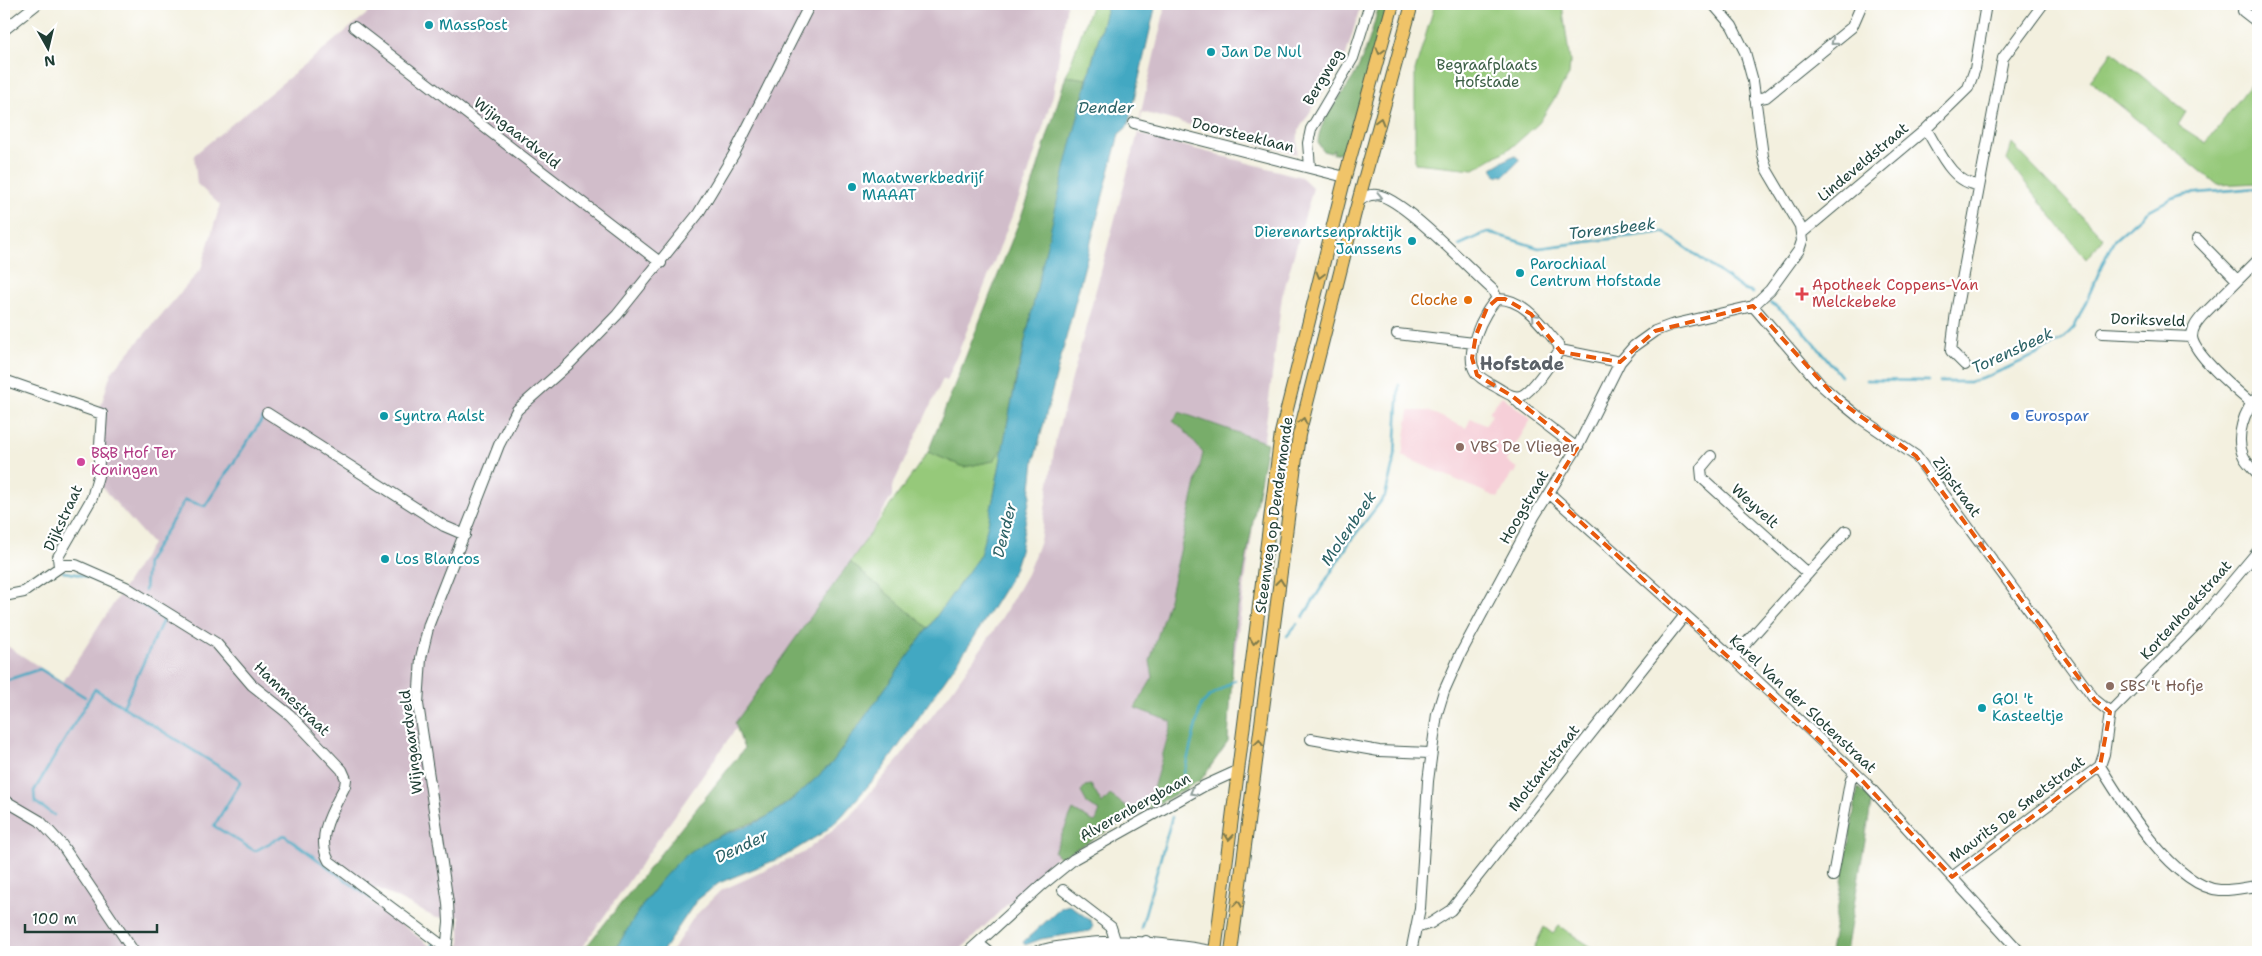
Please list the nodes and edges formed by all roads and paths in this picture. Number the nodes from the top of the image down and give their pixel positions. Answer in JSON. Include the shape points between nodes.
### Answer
{"nodes":[{"id":1,"x":37,"y":4,"type":"edge"},
{"id":2,"x":810,"y":4,"type":"edge"},
{"id":3,"x":1370,"y":4,"type":"edge"},
{"id":4,"x":1393,"y":4,"type":"edge"},
{"id":5,"x":1412,"y":4,"type":"edge"},
{"id":6,"x":1713,"y":4,"type":"edge"},
{"id":7,"x":1862,"y":4,"type":"edge"},
{"id":8,"x":1986,"y":4,"type":"edge"},
{"id":9,"x":2043,"y":4,"type":"edge"},
{"id":10,"x":2243,"y":11,"type":"dead end"},
{"id":11,"x":2256,"y":17,"type":"edge"},
{"id":12,"x":354,"y":27,"type":"dead end"},
{"id":13,"x":4,"y":30,"type":"edge"},
{"id":14,"x":1755,"y":99,"type":"junction"},
{"id":15,"x":1134,"y":124,"type":"dead end"},
{"id":16,"x":1926,"y":129,"type":"junction"},
{"id":17,"x":1370,"y":160,"type":"junction"},
{"id":18,"x":1310,"y":167,"type":"junction"},
{"id":19,"x":1345,"y":177,"type":"junction"},
{"id":20,"x":1979,"y":186,"type":"junction"},
{"id":21,"x":1357,"y":207,"type":"junction"},
{"id":22,"x":1802,"y":233,"type":"junction"},
{"id":23,"x":2197,"y":238,"type":"dead end"},
{"id":24,"x":2258,"y":260,"type":"edge"},
{"id":25,"x":660,"y":263,"type":"junction"},
{"id":26,"x":2237,"y":280,"type":"junction"},
{"id":27,"x":1495,"y":295,"type":"junction"},
{"id":28,"x":1753,"y":306,"type":"junction"},
{"id":29,"x":2102,"y":333,"type":"dead end"},
{"id":30,"x":1397,"y":334,"type":"dead end"},
{"id":31,"x":2192,"y":337,"type":"junction"},
{"id":32,"x":1474,"y":343,"type":"junction"},
{"id":33,"x":1560,"y":350,"type":"junction"},
{"id":34,"x":1620,"y":362,"type":"junction"},
{"id":35,"x":1965,"y":366,"type":"dead end"},
{"id":36,"x":4,"y":380,"type":"edge"},
{"id":37,"x":1512,"y":396,"type":"junction"},
{"id":38,"x":2255,"y":400,"type":"edge"},
{"id":39,"x":267,"y":413,"type":"dead end"},
{"id":40,"x":1577,"y":448,"type":"junction"},
{"id":41,"x":1712,"y":456,"type":"dead end"},
{"id":42,"x":2258,"y":474,"type":"edge"},
{"id":43,"x":1549,"y":493,"type":"junction"},
{"id":44,"x":1846,"y":531,"type":"dead end"},
{"id":45,"x":464,"y":535,"type":"junction"},
{"id":46,"x":2258,"y":552,"type":"edge"},
{"id":47,"x":59,"y":567,"type":"junction"},
{"id":48,"x":1808,"y":574,"type":"junction"},
{"id":49,"x":4,"y":596,"type":"edge"},
{"id":50,"x":1685,"y":615,"type":"junction"},
{"id":51,"x":1733,"y":658,"type":"junction"},
{"id":52,"x":2110,"y":712,"type":"junction"},
{"id":53,"x":1311,"y":739,"type":"dead end"},
{"id":54,"x":1430,"y":753,"type":"junction"},
{"id":55,"x":2100,"y":766,"type":"junction"},
{"id":56,"x":1237,"y":771,"type":"junction"},
{"id":57,"x":1854,"y":772,"type":"junction"},
{"id":58,"x":4,"y":800,"type":"edge"},
{"id":59,"x":1833,"y":876,"type":"dead end"},
{"id":60,"x":1952,"y":877,"type":"junction"},
{"id":61,"x":2258,"y":886,"type":"edge"},
{"id":62,"x":1062,"y":890,"type":"dead end"},
{"id":63,"x":1416,"y":928,"type":"junction"},
{"id":64,"x":1115,"y":940,"type":"junction"},
{"id":65,"x":1146,"y":942,"type":"junction"},
{"id":66,"x":978,"y":943,"type":"junction"},
{"id":67,"x":448,"y":951,"type":"edge"},
{"id":68,"x":134,"y":952,"type":"edge"},
{"id":69,"x":968,"y":952,"type":"edge"},
{"id":70,"x":989,"y":952,"type":"edge"},
{"id":71,"x":1034,"y":952,"type":"edge"},
{"id":72,"x":1143,"y":952,"type":"edge"},
{"id":73,"x":1215,"y":952,"type":"edge"},
{"id":74,"x":1231,"y":952,"type":"edge"},
{"id":75,"x":1411,"y":952,"type":"edge"},
{"id":76,"x":2020,"y":952,"type":"edge"}],
"edges":[{"from":1,"to":13,"type":"street"},
{"from":2,"to":25,"type":"street","name":"Wijngaardveld","via":[[734,154],[698,214]]},
{"from":3,"to":18,"type":"street","name":"Bergweg","via":[[1354,58],[1311,128],[1308,143]]},
{"from":4,"to":19,"type":"main road","name":"Steenweg op Dendermonde","one_way":true},
{"from":17,"to":5,"type":"main road","name":"Steenweg op Dendermonde","one_way":true},
{"from":6,"to":14,"type":"street","via":[[1741,42],[1749,63]]},
{"from":7,"to":14,"type":"street","one_way":true,"via":[[1852,27],[1766,97]]},
{"from":8,"to":16,"type":"street","via":[[1975,69],[1968,88]]},
{"from":9,"to":20,"type":"street","via":[[2003,58]]},
{"from":10,"to":11,"type":"street"},
{"from":12,"to":25,"type":"street","name":"Wijngaardveld"},
{"from":14,"to":22,"type":"street","via":[[1766,170]]},
{"from":15,"to":18,"type":"street","name":"Doorsteeklaan"},
{"from":16,"to":20,"type":"street","name":"Lindeveldstraat","via":[[1953,173],[1969,184]]},
{"from":16,"to":22,"type":"street","name":"Lindeveldstraat"},
{"from":17,"to":19,"type":"main road","via":[[1363,174]]},
{"from":17,"to":21,"type":"main road","name":"Steenweg op Dendermonde"},
{"from":18,"to":19,"type":"street","name":"Doorsteeklaan"},
{"from":19,"to":21,"type":"main road"},
{"from":19,"to":56,"type":"main road","name":"Steenweg op Dendermonde","one_way":true,"via":[[1281,433]]},
{"from":20,"to":35,"type":"street","via":[[1951,351]]},
{"from":21,"to":27,"type":"street","one_way":true,"via":[[1368,195],[1378,194],[1399,204]]},
{"from":74,"to":21,"type":"main road","name":"Steenweg op Dendermonde","one_way":true,"via":[[1299,436]]},
{"from":22,"to":28,"type":"street","via":[[1795,258]]},
{"from":23,"to":26,"type":"street"},
{"from":24,"to":26,"type":"street","name":"Doriksveld"},
{"from":25,"to":45,"type":"street","name":"Wijngaardveld","via":[[584,349],[517,410],[498,445]]},
{"from":26,"to":31,"type":"street","name":"Doriksveld","via":[[2194,326]]},
{"from":27,"to":32,"type":"street"},
{"from":33,"to":27,"type":"street","one_way":true,"via":[[1525,308]]},
{"from":28,"to":34,"type":"street","name":"Hoogstraat","via":[[1655,331],[1634,346]]},
{"from":28,"to":52,"type":"street","name":"Zijpstraat","one_way":true,"via":[[1820,384],[1860,418],[1912,451],[2095,700]]},
{"from":29,"to":31,"type":"street","name":"Doriksveld"},
{"from":30,"to":32,"type":"street"},
{"from":31,"to":38,"type":"street","name":"Doriksveld","via":[[2205,359]]},
{"from":32,"to":37,"type":"street","one_way":true,"via":[[1472,358],[1477,375]]},
{"from":33,"to":34,"type":"street"},
{"from":33,"to":37,"type":"street","via":[[1529,390],[1520,396]]},
{"from":34,"to":40,"type":"street","name":"Hoogstraat"},
{"from":36,"to":47,"type":"street","name":"Dijkstraat","via":[[102,414],[98,476],[92,498],[58,557]]},
{"from":37,"to":40,"type":"street"},
{"from":38,"to":42,"type":"street","name":"Doriksveld","via":[[2242,427],[2241,449],[2244,458]]},
{"from":39,"to":45,"type":"street","via":[[444,526]]},
{"from":40,"to":43,"type":"street","name":"Hoogstraat"},
{"from":41,"to":48,"type":"street","name":"Weyvelt","via":[[1701,468],[1702,478]]},
{"from":43,"to":50,"type":"street","name":"Karel Van der Slotenstraat"},
{"from":43,"to":54,"type":"street","name":"Hoogstraat","via":[[1461,653],[1441,698]]},
{"from":44,"to":48,"type":"street"},
{"from":45,"to":67,"type":"street","name":"Wijngaardveld","via":[[429,624],[419,680],[420,724],[448,903]]},
{"from":46,"to":52,"type":"street","name":"Kortenhoekstraat","via":[[2195,626]]},
{"from":47,"to":49,"type":"street","via":[[24,592]]},
{"from":47,"to":67,"type":"street","name":"Hammestraat","via":[[76,565],[110,579],[190,626],[216,643],[252,685],[290,715],[342,770],[346,779],[323,839],[329,861]]},
{"from":48,"to":51,"type":"street"},
{"from":50,"to":51,"type":"street","name":"Karel Van der Slotenstraat"},
{"from":50,"to":63,"type":"street","name":"Mottantstraat","via":[[1451,910]]},
{"from":51,"to":57,"type":"street","name":"Karel Van der Slotenstraat"},
{"from":52,"to":55,"type":"street"},
{"from":53,"to":54,"type":"street","via":[[1380,750]]},
{"from":54,"to":63,"type":"street","name":"Hoogstraat"},
{"from":55,"to":60,"type":"street","name":"Maurits De Smetstraat"},
{"from":55,"to":61,"type":"street","via":[[2158,850],[2199,884],[2220,890]]},
{"from":56,"to":66,"type":"street","name":"Alverenbergbaan","one_way":true,"via":[[1074,859]]},
{"from":56,"to":73,"type":"main road","name":"Steenweg op Dendermonde","one_way":true},
{"from":57,"to":59,"type":"street"},
{"from":57,"to":60,"type":"street","name":"Karel Van der Slotenstraat"},
{"from":58,"to":68,"type":"street","via":[[40,821],[62,845]]},
{"from":60,"to":76,"type":"street","name":"Karel Van der Slotenstraat"},
{"from":62,"to":64,"type":"street","via":[[1111,926]]},
{"from":63,"to":75,"type":"street","name":"Hoogstraat"},
{"from":64,"to":65,"type":"street"},
{"from":64,"to":71,"type":"street"},
{"from":65,"to":72,"type":"street"},
{"from":65,"to":73,"type":"street"},
{"from":66,"to":69,"type":"street","name":"Alverenbergbaan"},
{"from":66,"to":70,"type":"street"}]}
